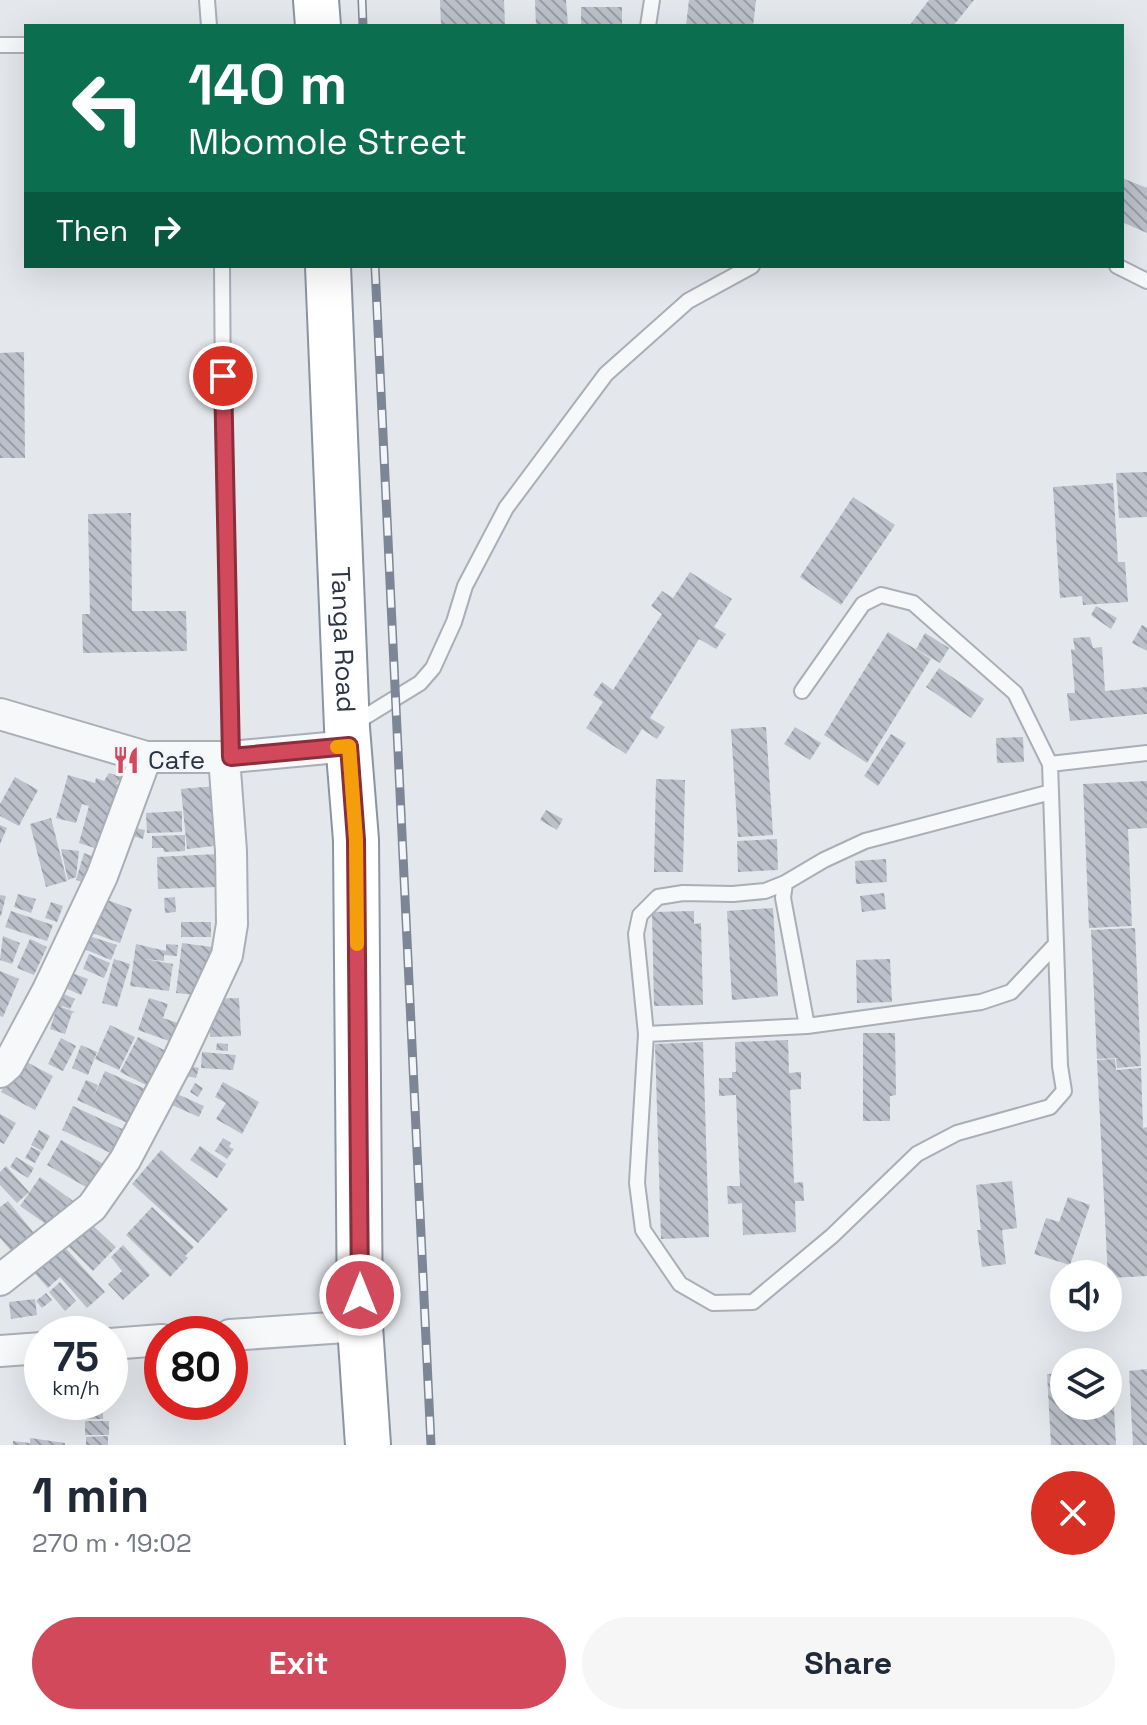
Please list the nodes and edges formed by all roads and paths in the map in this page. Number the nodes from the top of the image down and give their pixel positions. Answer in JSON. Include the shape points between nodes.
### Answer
{"nodes":[{"id":1,"x":207,"y":0,"type":"edge"},
{"id":2,"x":316,"y":0,"type":"edge"},
{"id":3,"x":652,"y":0,"type":"edge"},
{"id":4,"x":209,"y":24,"type":"edge"},
{"id":5,"x":318,"y":24,"type":"edge"},
{"id":6,"x":648,"y":24,"type":"edge"},
{"id":7,"x":0,"y":45,"type":"edge"},
{"id":8,"x":24,"y":45,"type":"edge"},
{"id":9,"x":222,"y":268,"type":"edge"},
{"id":10,"x":328,"y":268,"type":"edge"},
{"id":11,"x":748,"y":268,"type":"edge"},
{"id":12,"x":1121,"y":268,"type":"edge"},
{"id":13,"x":1147,"y":281,"type":"edge"},
{"id":14,"x":802,"y":691,"type":"dead end"},
{"id":15,"x":0,"y":714,"type":"edge"},
{"id":16,"x":348,"y":737,"type":"junction"},
{"id":17,"x":1147,"y":753,"type":"edge"},
{"id":18,"x":146,"y":757,"type":"junction"},
{"id":19,"x":228,"y":757,"type":"junction"},
{"id":20,"x":1050,"y":764,"type":"junction"},
{"id":21,"x":1051,"y":792,"type":"junction"},
{"id":22,"x":785,"y":883,"type":"junction"},
{"id":23,"x":1056,"y":944,"type":"junction"},
{"id":24,"x":807,"y":1026,"type":"junction"},
{"id":25,"x":646,"y":1034,"type":"junction"},
{"id":26,"x":0,"y":1072,"type":"edge"},
{"id":27,"x":0,"y":1280,"type":"edge"},
{"id":28,"x":360,"y":1326,"type":"junction"},
{"id":29,"x":248,"y":1334,"type":"edge"},
{"id":30,"x":24,"y":1349,"type":"edge"},
{"id":31,"x":0,"y":1351,"type":"edge"},
{"id":32,"x":368,"y":1445,"type":"edge"}],
"edges":[{"from":1,"to":4,"type":"lane"},
{"from":2,"to":5,"type":"highway"},
{"from":3,"to":6,"type":"lane"},
{"from":7,"to":8,"type":"lane"},
{"from":9,"to":19,"type":"lane"},
{"from":10,"to":16,"type":"highway","name":"Tanga Road"},
{"from":11,"to":16,"type":"lane","via":[[688,301],[606,374],[506,508],[465,586],[433,668]]},
{"from":12,"to":13,"type":"lane"},
{"from":14,"to":20,"type":"lane","via":[[863,604],[881,595],[913,603],[1015,693]]},
{"from":15,"to":18,"type":"street"},
{"from":16,"to":19,"type":"street"},
{"from":16,"to":28,"type":"highway","name":"Tanga Road","via":[[356,840]]},
{"from":17,"to":20,"type":"lane"},
{"from":18,"to":19,"type":"street"},
{"from":18,"to":26,"type":"street","via":[[95,891],[48,990]]},
{"from":19,"to":27,"type":"street","via":[[232,924],[227,955],[125,1160],[92,1207]]},
{"from":20,"to":21,"type":"lane"},
{"from":21,"to":22,"type":"lane","via":[[865,841]]},
{"from":21,"to":23,"type":"lane"},
{"from":22,"to":24,"type":"lane","via":[[783,898]]},
{"from":22,"to":25,"type":"lane","via":[[765,891],[658,897],[640,915],[636,934]]},
{"from":23,"to":24,"type":"lane","via":[[1011,992],[981,1002]]},
{"from":23,"to":25,"type":"lane","via":[[1064,1091],[1050,1107],[957,1133],[917,1154],[753,1302],[713,1303],[680,1284],[643,1230],[637,1183]]},
{"from":24,"to":25,"type":"lane"},
{"from":28,"to":29,"type":"street"},
{"from":28,"to":32,"type":"highway","name":"Tanga Road"},
{"from":30,"to":31,"type":"street"}]}
